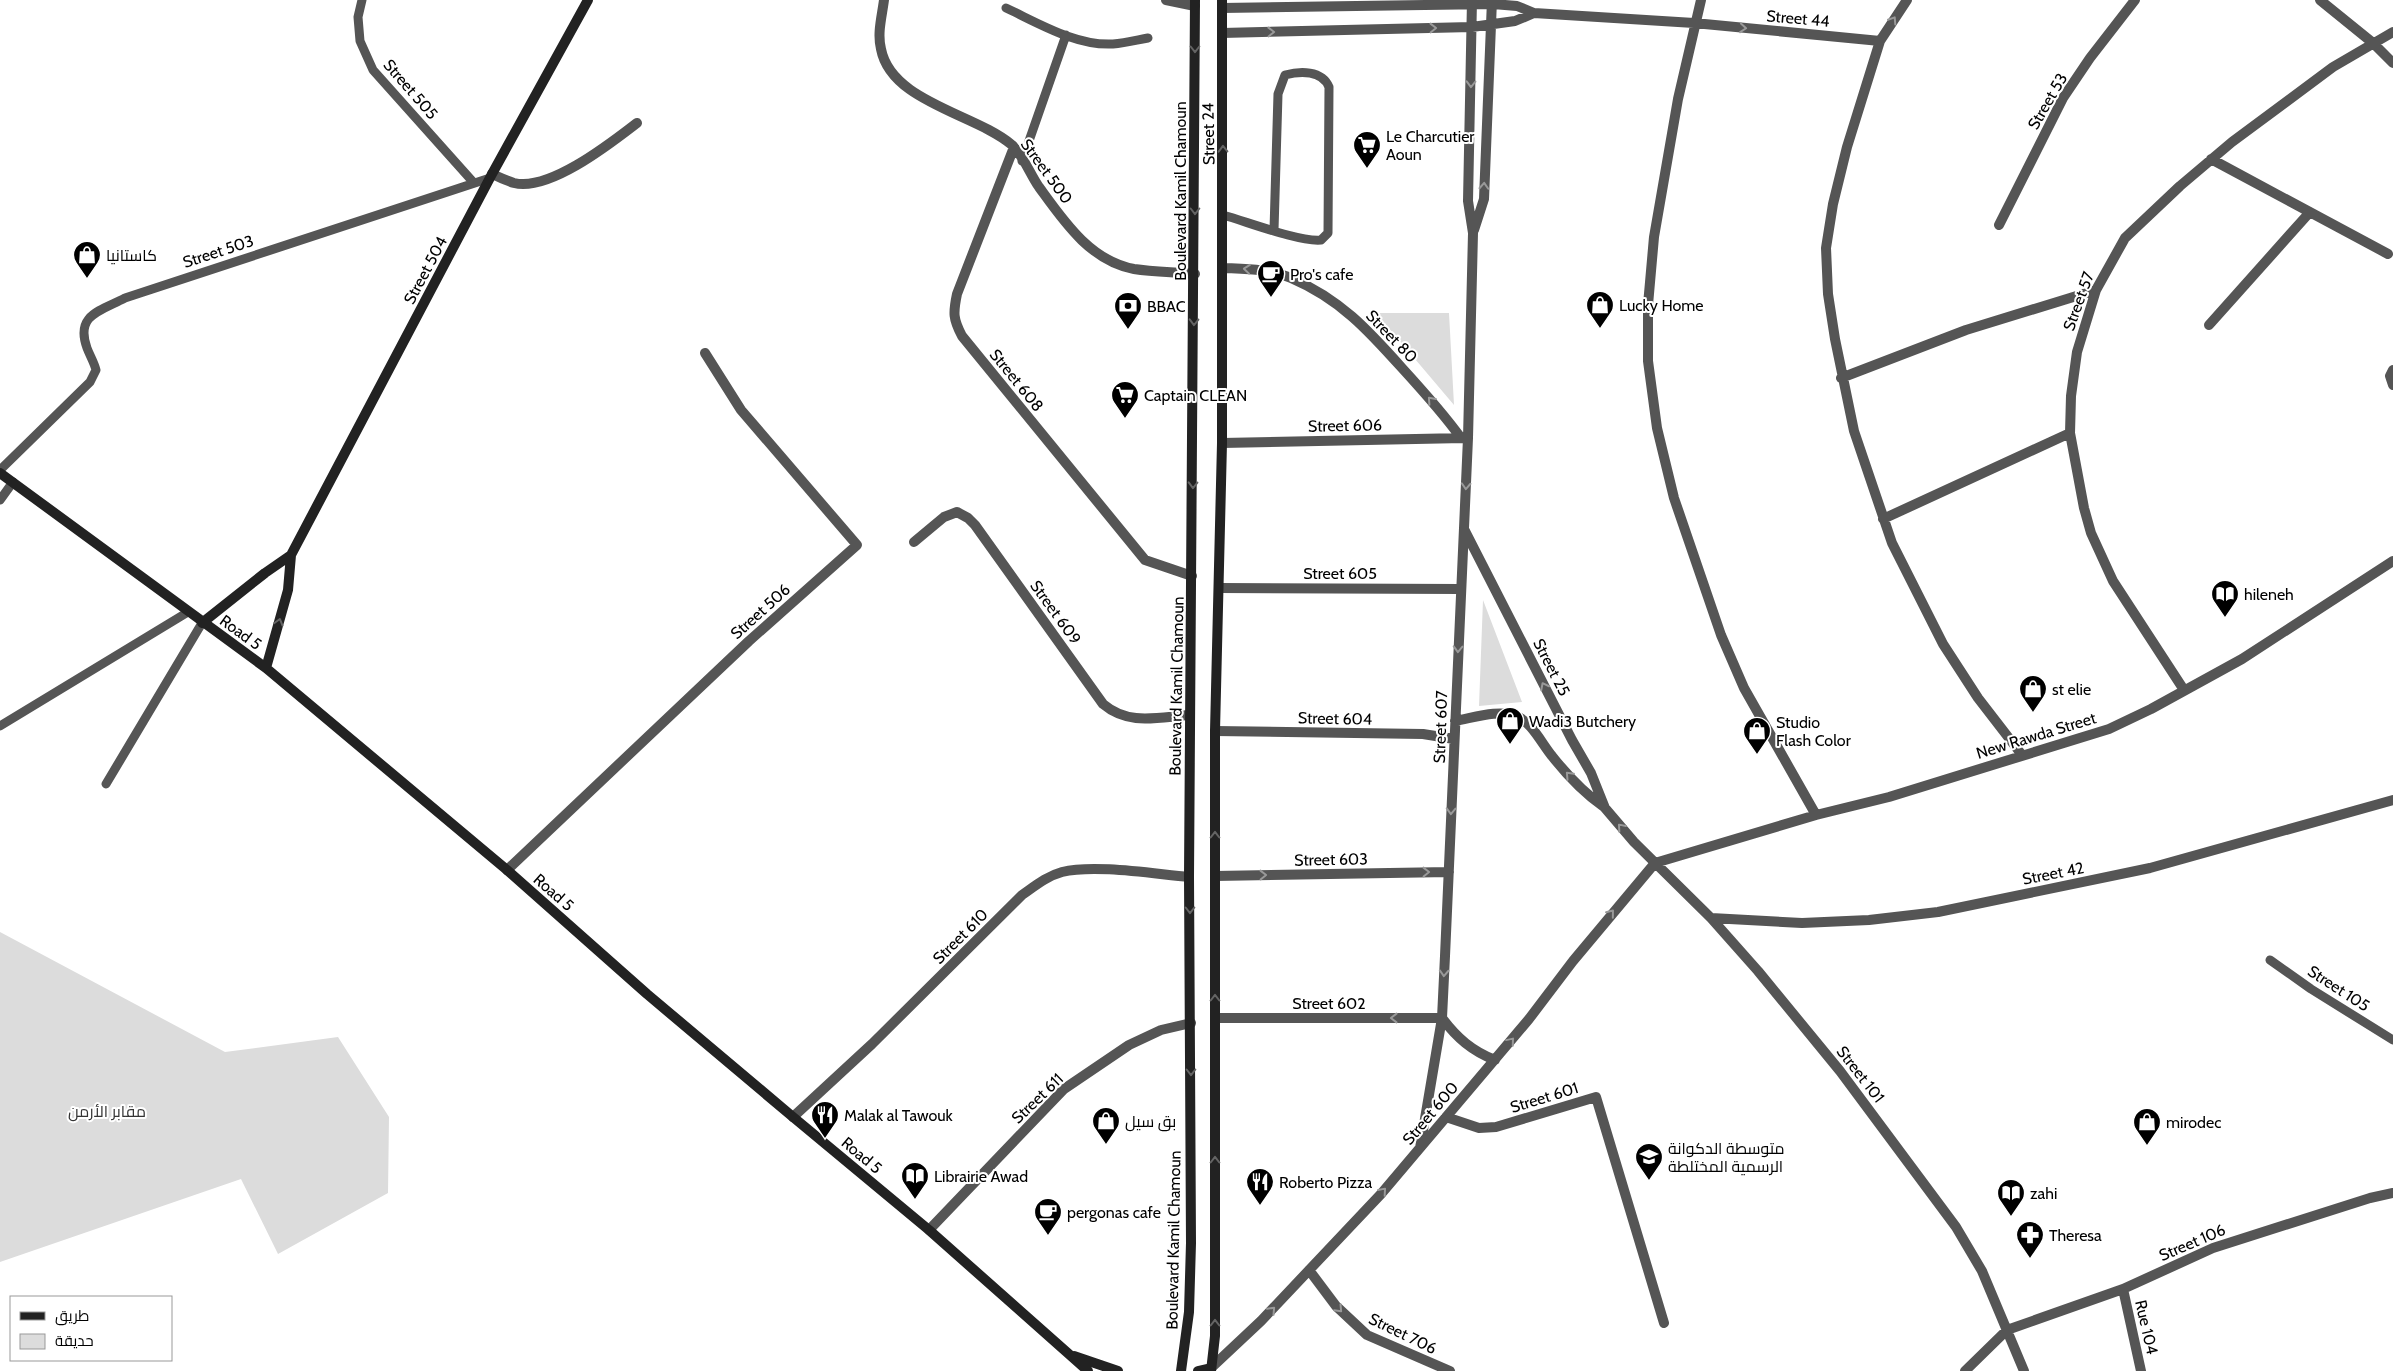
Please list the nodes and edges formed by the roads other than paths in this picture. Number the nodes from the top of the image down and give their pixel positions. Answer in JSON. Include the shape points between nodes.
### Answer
{"nodes":[{"id":1,"x":362,"y":0,"type":"edge"},
{"id":2,"x":588,"y":0,"type":"edge"},
{"id":3,"x":884,"y":0,"type":"edge"},
{"id":4,"x":1166,"y":0,"type":"edge"},
{"id":5,"x":1700,"y":0,"type":"edge"},
{"id":6,"x":1907,"y":0,"type":"edge"},
{"id":7,"x":2135,"y":0,"type":"edge"},
{"id":8,"x":2320,"y":0,"type":"edge"},
{"id":9,"x":1472,"y":2,"type":"edge"},
{"id":10,"x":1492,"y":2,"type":"edge"},
{"id":11,"x":1195,"y":3,"type":"edge"},
{"id":12,"x":1222,"y":4,"type":"edge"},
{"id":13,"x":1006,"y":8,"type":"dead end"},
{"id":14,"x":1534,"y":13,"type":"junction"},
{"id":15,"x":1694,"y":23,"type":"junction"},
{"id":16,"x":1492,"y":24,"type":"junction"},
{"id":17,"x":1472,"y":27,"type":"junction"},
{"id":18,"x":2393,"y":32,"type":"edge"},
{"id":19,"x":1222,"y":33,"type":"junction"},
{"id":20,"x":1066,"y":35,"type":"junction"},
{"id":21,"x":1148,"y":38,"type":"dead end"},
{"id":22,"x":1880,"y":41,"type":"junction"},
{"id":23,"x":2373,"y":43,"type":"junction"},
{"id":24,"x":2393,"y":63,"type":"edge"},
{"id":25,"x":637,"y":123,"type":"dead end"},
{"id":26,"x":1014,"y":147,"type":"junction"},
{"id":27,"x":2211,"y":159,"type":"junction"},
{"id":28,"x":1022,"y":161,"type":"junction"},
{"id":29,"x":491,"y":176,"type":"junction"},
{"id":30,"x":474,"y":183,"type":"junction"},
{"id":31,"x":2310,"y":212,"type":"junction"},
{"id":32,"x":1223,"y":215,"type":"junction"},
{"id":33,"x":1999,"y":225,"type":"dead end"},
{"id":34,"x":1274,"y":230,"type":"junction"},
{"id":35,"x":1473,"y":233,"type":"junction"},
{"id":36,"x":2388,"y":254,"type":"dead end"},
{"id":37,"x":1224,"y":268,"type":"junction"},
{"id":38,"x":1195,"y":274,"type":"junction"},
{"id":39,"x":2096,"y":290,"type":"junction"},
{"id":40,"x":2209,"y":325,"type":"dead end"},
{"id":41,"x":705,"y":353,"type":"dead end"},
{"id":42,"x":2393,"y":370,"type":"edge"},
{"id":43,"x":1841,"y":378,"type":"junction"},
{"id":44,"x":2393,"y":385,"type":"edge"},
{"id":45,"x":2070,"y":433,"type":"junction"},
{"id":46,"x":1465,"y":438,"type":"junction"},
{"id":47,"x":1222,"y":443,"type":"junction"},
{"id":48,"x":0,"y":471,"type":"edge"},
{"id":49,"x":13,"y":482,"type":"junction"},
{"id":50,"x":0,"y":500,"type":"edge"},
{"id":51,"x":1884,"y":519,"type":"junction"},
{"id":52,"x":1463,"y":528,"type":"junction"},
{"id":53,"x":914,"y":542,"type":"dead end"},
{"id":54,"x":291,"y":555,"type":"junction"},
{"id":55,"x":2393,"y":561,"type":"edge"},
{"id":56,"x":1192,"y":576,"type":"junction"},
{"id":57,"x":1219,"y":588,"type":"junction"},
{"id":58,"x":1461,"y":589,"type":"junction"},
{"id":59,"x":188,"y":612,"type":"junction"},
{"id":60,"x":202,"y":623,"type":"junction"},
{"id":61,"x":266,"y":668,"type":"junction"},
{"id":62,"x":2184,"y":690,"type":"junction"},
{"id":63,"x":1190,"y":715,"type":"junction"},
{"id":64,"x":1455,"y":721,"type":"junction"},
{"id":65,"x":0,"y":726,"type":"edge"},
{"id":66,"x":1215,"y":731,"type":"junction"},
{"id":67,"x":1454,"y":739,"type":"junction"},
{"id":68,"x":2022,"y":756,"type":"junction"},
{"id":69,"x":106,"y":784,"type":"dead end"},
{"id":70,"x":2393,"y":800,"type":"edge"},
{"id":71,"x":1605,"y":808,"type":"junction"},
{"id":72,"x":1816,"y":815,"type":"junction"},
{"id":73,"x":1655,"y":863,"type":"junction"},
{"id":74,"x":507,"y":870,"type":"junction"},
{"id":75,"x":1449,"y":872,"type":"junction"},
{"id":76,"x":1215,"y":876,"type":"junction"},
{"id":77,"x":1189,"y":877,"type":"junction"},
{"id":78,"x":1711,"y":918,"type":"junction"},
{"id":79,"x":2270,"y":960,"type":"dead end"},
{"id":80,"x":1216,"y":1018,"type":"junction"},
{"id":81,"x":1442,"y":1018,"type":"junction"},
{"id":82,"x":1190,"y":1022,"type":"junction"},
{"id":83,"x":2393,"y":1040,"type":"edge"},
{"id":84,"x":1495,"y":1060,"type":"junction"},
{"id":85,"x":793,"y":1118,"type":"junction"},
{"id":86,"x":1446,"y":1118,"type":"junction"},
{"id":87,"x":1420,"y":1148,"type":"junction"},
{"id":88,"x":2393,"y":1193,"type":"edge"},
{"id":89,"x":929,"y":1230,"type":"junction"},
{"id":90,"x":1309,"y":1270,"type":"junction"},
{"id":91,"x":2123,"y":1289,"type":"junction"},
{"id":92,"x":1664,"y":1323,"type":"dead end"},
{"id":93,"x":2007,"y":1330,"type":"junction"},
{"id":94,"x":1071,"y":1355,"type":"junction"},
{"id":95,"x":1211,"y":1369,"type":"edge"},
{"id":96,"x":1088,"y":1371,"type":"edge"},
{"id":97,"x":1118,"y":1371,"type":"edge"},
{"id":98,"x":1181,"y":1371,"type":"edge"},
{"id":99,"x":1198,"y":1371,"type":"edge"},
{"id":100,"x":1450,"y":1371,"type":"edge"},
{"id":101,"x":1965,"y":1371,"type":"edge"},
{"id":102,"x":2024,"y":1371,"type":"edge"},
{"id":103,"x":2142,"y":1371,"type":"edge"}],
"edges":[{"from":1,"to":30,"type":"lane","name":"Street 505","via":[[358,17],[360,41],[373,70]]},
{"from":2,"to":29,"type":"main road","name":"Street 504"},
{"from":3,"to":26,"type":"street","name":"Street 500","via":[[881,50],[892,72],[915,92],[987,129]]},
{"from":4,"to":11,"type":"street"},
{"from":5,"to":15,"type":"street"},
{"from":22,"to":6,"type":"street","one_way":true},
{"from":7,"to":33,"type":"street","name":"Street 53","via":[[2063,98]]},
{"from":8,"to":23,"type":"street"},
{"from":9,"to":10,"type":"street"},
{"from":9,"to":12,"type":"street"},
{"from":9,"to":17,"type":"street"},
{"from":10,"to":14,"type":"street"},
{"from":10,"to":16,"type":"street"},
{"from":11,"to":38,"type":"main road","name":"Boulevard Kamil Chamoun","one_way":true},
{"from":12,"to":19,"type":"main road","name":"Street 24"},
{"from":13,"to":20,"type":"lane"},
{"from":14,"to":15,"type":"street","name":"Street 44"},
{"from":14,"to":16,"type":"street","via":[[1515,21]]},
{"from":15,"to":22,"type":"street","name":"Street 44","one_way":true},
{"from":15,"to":72,"type":"street","via":[[1654,237],[1648,305],[1648,361],[1657,428],[1674,498],[1721,635],[1744,688]]},
{"from":16,"to":17,"type":"street"},
{"from":35,"to":16,"type":"street","one_way":true,"via":[[1484,199]]},
{"from":19,"to":17,"type":"street","one_way":true},
{"from":17,"to":35,"type":"street","one_way":true,"via":[[1468,201]]},
{"from":18,"to":23,"type":"street","name":"Street 57"},
{"from":32,"to":19,"type":"main road","name":"Street 24","one_way":true},
{"from":20,"to":21,"type":"lane","via":[[1112,44]]},
{"from":20,"to":28,"type":"lane"},
{"from":22,"to":43,"type":"street","via":[[1845,157],[1826,248],[1828,294]]},
{"from":23,"to":24,"type":"street"},
{"from":23,"to":27,"type":"street","name":"Street 57","via":[[2334,66]]},
{"from":25,"to":29,"type":"street","via":[[565,172],[547,179],[515,184]]},
{"from":26,"to":28,"type":"street","name":"Street 500"},
{"from":26,"to":56,"type":"street","name":"Street 608","via":[[957,294],[953,312],[956,324],[962,336],[1145,560]]},
{"from":27,"to":31,"type":"street"},
{"from":27,"to":39,"type":"street","name":"Street 57","via":[[2126,238]]},
{"from":28,"to":38,"type":"street","name":"Street 500","via":[[1067,224],[1103,256],[1134,268]]},
{"from":29,"to":30,"type":"lane","name":"Street 503"},
{"from":29,"to":54,"type":"main road","name":"Street 504"},
{"from":30,"to":48,"type":"lane","name":"Street 503","via":[[125,298],[92,315],[82,331],[96,370],[90,382]]},
{"from":31,"to":36,"type":"street"},
{"from":31,"to":40,"type":"street"},
{"from":32,"to":34,"type":"lane"},
{"from":32,"to":37,"type":"main road","name":"Street 24"},
{"from":34,"to":34,"type":"lane","via":[[1313,240],[1322,240],[1328,233],[1329,86],[1318,75],[1293,73],[1285,75],[1281,82]]},
{"from":35,"to":46,"type":"street","name":"Street 607"},
{"from":46,"to":37,"type":"street","name":"Street 80","one_way":true,"via":[[1366,327],[1328,298],[1289,277]]},
{"from":37,"to":47,"type":"main road"},
{"from":38,"to":56,"type":"main road","name":"Boulevard Kamil Chamoun","one_way":true},
{"from":39,"to":43,"type":"street","via":[[1966,330]]},
{"from":39,"to":45,"type":"street","name":"Street 57","via":[[2077,352]]},
{"from":41,"to":74,"type":"street","name":"Street 506","via":[[741,410],[857,545],[749,641]]},
{"from":42,"to":44,"type":"street","via":[[2390,376]]},
{"from":43,"to":51,"type":"street","via":[[1854,431]]},
{"from":45,"to":51,"type":"street"},
{"from":45,"to":62,"type":"street","name":"Street 57","via":[[2091,533],[2130,608]]},
{"from":46,"to":47,"type":"street","name":"Street 606"},
{"from":46,"to":52,"type":"street","name":"Street 607","one_way":true},
{"from":47,"to":57,"type":"main road"},
{"from":48,"to":49,"type":"main road","name":"Road 5"},
{"from":49,"to":50,"type":"lane"},
{"from":49,"to":59,"type":"main road","name":"Road 5"},
{"from":51,"to":68,"type":"street","via":[[1892,543],[1943,644],[1978,698]]},
{"from":52,"to":58,"type":"street","name":"Street 607"},
{"from":71,"to":52,"type":"street","name":"Street 25","one_way":true,"via":[[1591,773]]},
{"from":53,"to":63,"type":"street","name":"Street 609","via":[[944,517],[957,512],[963,514],[975,525],[1103,704],[1120,716],[1132,719]]},
{"from":54,"to":60,"type":"main road","name":"Street 504"},
{"from":61,"to":54,"type":"main road","name":"Street 504","one_way":true,"via":[[288,590]]},
{"from":55,"to":62,"type":"street","name":"New Rawda Street","via":[[2249,654]]},
{"from":56,"to":63,"type":"main road","name":"Boulevard Kamil Chamoun"},
{"from":57,"to":58,"type":"street","name":"Street 605"},
{"from":57,"to":66,"type":"main road"},
{"from":58,"to":64,"type":"street","name":"Street 607","one_way":true},
{"from":59,"to":60,"type":"main road","name":"Road 5"},
{"from":59,"to":65,"type":"lane"},
{"from":60,"to":61,"type":"main road","name":"Road 5"},
{"from":60,"to":69,"type":"lane"},
{"from":61,"to":74,"type":"main road","name":"Road 5"},
{"from":62,"to":68,"type":"street","name":"New Rawda Street","via":[[2109,729]]},
{"from":63,"to":77,"type":"main road","name":"Boulevard Kamil Chamoun"},
{"from":64,"to":67,"type":"street","name":"Street 607"},
{"from":71,"to":64,"type":"street","one_way":true,"via":[[1578,785],[1525,721],[1517,716],[1500,714]]},
{"from":66,"to":67,"type":"street","name":"Street 604","via":[[1422,734]]},
{"from":76,"to":66,"type":"main road","one_way":true},
{"from":67,"to":75,"type":"street","name":"Street 607","one_way":true},
{"from":68,"to":72,"type":"street","name":"New Rawda Street","via":[[1889,797]]},
{"from":70,"to":78,"type":"street","name":"Street 42","via":[[2150,868],[1938,912],[1802,924]]},
{"from":73,"to":71,"type":"street","name":"Street 25","one_way":true},
{"from":72,"to":73,"type":"street","name":"New Rawda Street"},
{"from":73,"to":78,"type":"street","name":"Street 101"},
{"from":84,"to":73,"type":"street","name":"Street 600","one_way":true},
{"from":74,"to":85,"type":"main road","name":"Road 5"},
{"from":76,"to":75,"type":"street","name":"Street 603","one_way":true},
{"from":75,"to":81,"type":"street","name":"Street 607","one_way":true},
{"from":80,"to":76,"type":"main road","one_way":true},
{"from":77,"to":82,"type":"main road","name":"Boulevard Kamil Chamoun","one_way":true},
{"from":77,"to":85,"type":"street","name":"Street 610","via":[[1085,869],[1061,872],[1041,881],[1022,895]]},
{"from":78,"to":93,"type":"street","name":"Street 101","via":[[1840,1071],[1950,1219],[1982,1271]]},
{"from":79,"to":83,"type":"lane","name":"Street 105"},
{"from":81,"to":80,"type":"street","name":"Street 602","one_way":true},
{"from":95,"to":80,"type":"main road","one_way":true,"via":[[1215,1336]]},
{"from":81,"to":84,"type":"street","via":[[1471,1048]]},
{"from":81,"to":87,"type":"street","name":"Street 607"},
{"from":82,"to":89,"type":"street","name":"Street 611","via":[[1161,1030],[1129,1045],[1064,1090]]},
{"from":82,"to":98,"type":"main road","name":"Boulevard Kamil Chamoun","one_way":true,"via":[[1191,1243]]},
{"from":84,"to":86,"type":"street","name":"Street 600"},
{"from":85,"to":89,"type":"main road","name":"Road 5"},
{"from":86,"to":87,"type":"street","name":"Street 600"},
{"from":86,"to":92,"type":"street","name":"Street 601","via":[[1479,1128],[1496,1127],[1596,1098]]},
{"from":90,"to":87,"type":"street","name":"Street 600","one_way":true},
{"from":88,"to":91,"type":"street","name":"Street 106","via":[[2213,1248]]},
{"from":89,"to":94,"type":"main road","name":"Road 5"},
{"from":95,"to":90,"type":"street","name":"Street 600","one_way":true},
{"from":90,"to":100,"type":"street","name":"Street 706","one_way":true,"via":[[1336,1306],[1367,1335]]},
{"from":91,"to":93,"type":"street","name":"Street 106"},
{"from":91,"to":103,"type":"street","name":"Rue 104"},
{"from":93,"to":101,"type":"street"},
{"from":93,"to":102,"type":"street","name":"Street 101"},
{"from":94,"to":96,"type":"main road","name":"Road 5"},
{"from":94,"to":97,"type":"main road"},
{"from":95,"to":99,"type":"main road"}]}
